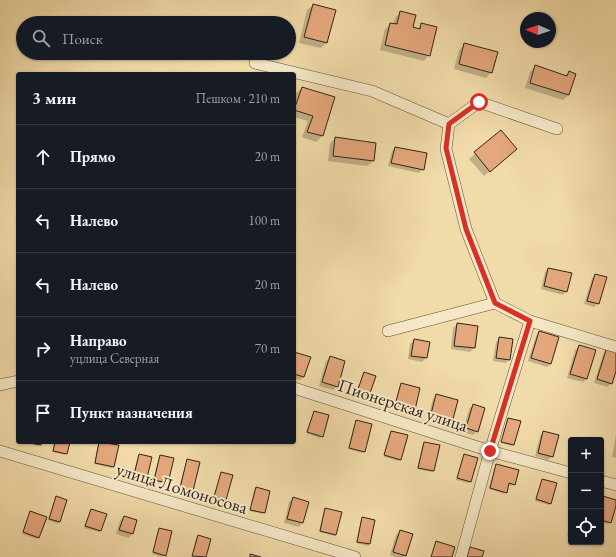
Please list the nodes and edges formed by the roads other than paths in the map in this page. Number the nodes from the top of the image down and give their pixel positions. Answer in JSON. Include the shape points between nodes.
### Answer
{"nodes":[{"id":1,"x":255,"y":63,"type":"dead end"},
{"id":2,"x":293,"y":72,"type":"edge"},
{"id":3,"x":296,"y":73,"type":"edge"},
{"id":4,"x":449,"y":124,"type":"junction"},
{"id":5,"x":556,"y":129,"type":"dead end"},
{"id":6,"x":495,"y":303,"type":"junction"},
{"id":7,"x":530,"y":321,"type":"junction"},
{"id":8,"x":388,"y":331,"type":"dead end"},
{"id":9,"x":616,"y":347,"type":"edge"},
{"id":10,"x":16,"y":381,"type":"edge"},
{"id":11,"x":0,"y":385,"type":"edge"},
{"id":12,"x":296,"y":389,"type":"edge"},
{"id":13,"x":0,"y":451,"type":"edge"},
{"id":14,"x":490,"y":451,"type":"junction"},
{"id":15,"x":568,"y":472,"type":"edge"},
{"id":16,"x":604,"y":482,"type":"edge"},
{"id":17,"x":616,"y":485,"type":"edge"},
{"id":18,"x":355,"y":557,"type":"edge"},
{"id":19,"x":461,"y":557,"type":"edge"}],
"edges":[{"from":1,"to":2,"type":"street"},
{"from":3,"to":4,"type":"street","via":[[372,91]]},
{"from":4,"to":5,"type":"street","via":[[479,102]]},
{"from":4,"to":6,"type":"street","via":[[446,148],[464,222]]},
{"from":6,"to":7,"type":"street"},
{"from":6,"to":8,"type":"street"},
{"from":7,"to":9,"type":"street"},
{"from":7,"to":14,"type":"street"},
{"from":10,"to":11,"type":"street"},
{"from":12,"to":14,"type":"street","name":"Пионерская улица"},
{"from":13,"to":18,"type":"street","name":"улица Ломоносова"},
{"from":14,"to":15,"type":"street","name":"Пионерская улица"},
{"from":14,"to":19,"type":"street"},
{"from":16,"to":17,"type":"street"}]}
